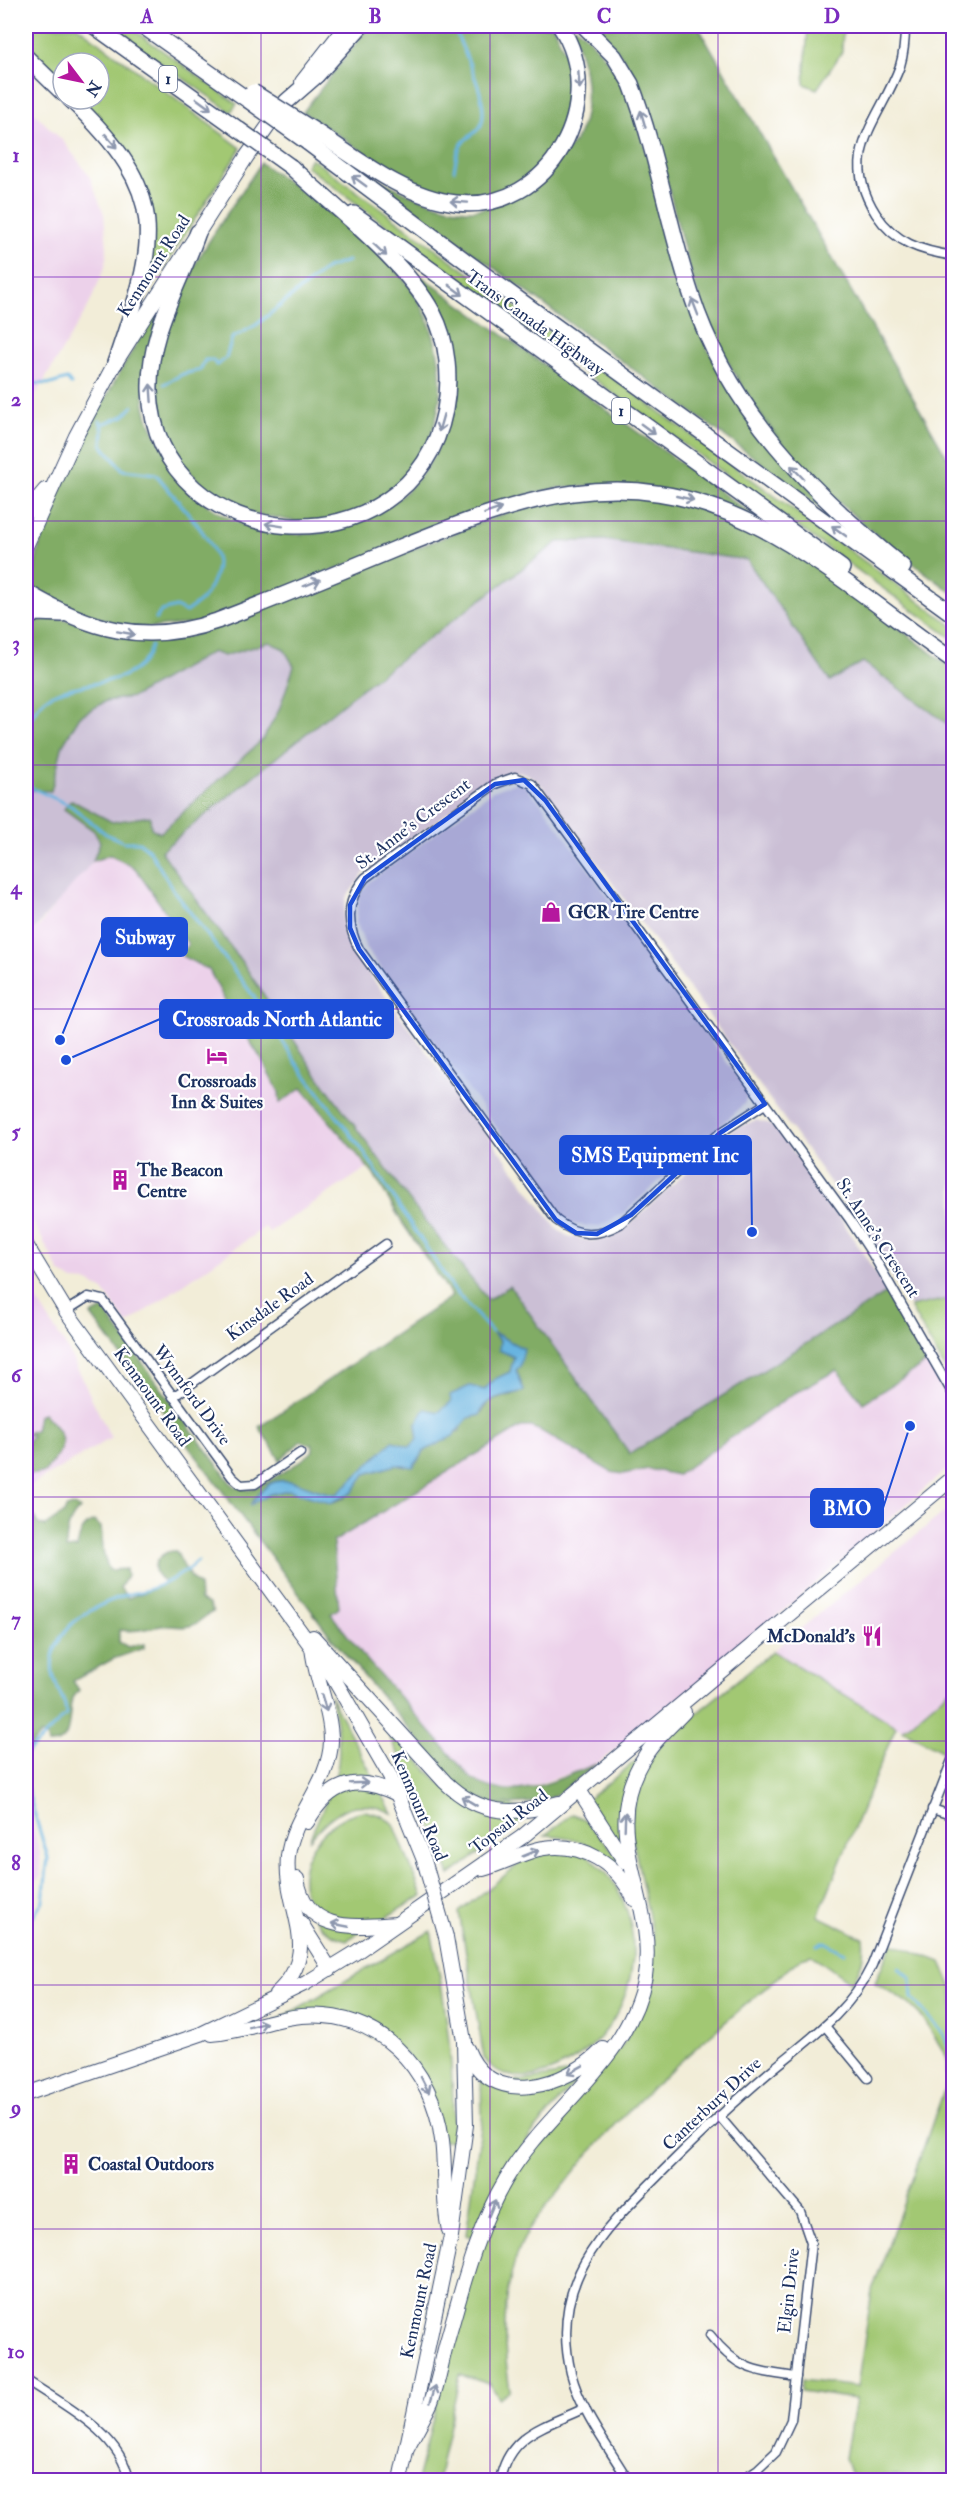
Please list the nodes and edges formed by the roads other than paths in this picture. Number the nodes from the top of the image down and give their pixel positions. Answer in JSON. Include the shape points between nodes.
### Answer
{"nodes":[{"id":1,"x":94,"y":26,"type":"edge"},
{"id":2,"x":145,"y":26,"type":"edge"},
{"id":3,"x":346,"y":26,"type":"edge"},
{"id":4,"x":361,"y":26,"type":"edge"},
{"id":5,"x":560,"y":26,"type":"edge"},
{"id":6,"x":584,"y":26,"type":"edge"},
{"id":7,"x":905,"y":26,"type":"edge"},
{"id":8,"x":26,"y":57,"type":"edge"},
{"id":9,"x":51,"y":81,"type":"edge"},
{"id":10,"x":286,"y":102,"type":"junction"},
{"id":11,"x":82,"y":111,"type":"edge"},
{"id":12,"x":311,"y":137,"type":"junction"},
{"id":13,"x":291,"y":167,"type":"junction"},
{"id":14,"x":198,"y":232,"type":"junction"},
{"id":15,"x":954,"y":256,"type":"edge"},
{"id":16,"x":954,"y":326,"type":"edge"},
{"id":17,"x":954,"y":339,"type":"edge"},
{"id":18,"x":114,"y":363,"type":"junction"},
{"id":19,"x":56,"y":477,"type":"junction"},
{"id":20,"x":26,"y":513,"type":"edge"},
{"id":21,"x":26,"y":546,"type":"edge"},
{"id":22,"x":26,"y":592,"type":"edge"},
{"id":23,"x":954,"y":605,"type":"edge"},
{"id":24,"x":71,"y":615,"type":"junction"},
{"id":25,"x":954,"y":615,"type":"edge"},
{"id":26,"x":26,"y":618,"type":"edge"},
{"id":27,"x":954,"y":651,"type":"edge"},
{"id":28,"x":954,"y":662,"type":"edge"},
{"id":29,"x":765,"y":1104,"type":"junction"},
{"id":30,"x":386,"y":1244,"type":"dead end"},
{"id":31,"x":26,"y":1245,"type":"edge"},
{"id":32,"x":66,"y":1311,"type":"junction"},
{"id":33,"x":954,"y":1396,"type":"edge"},
{"id":34,"x":172,"y":1397,"type":"junction"},
{"id":35,"x":300,"y":1453,"type":"dead end"},
{"id":36,"x":954,"y":1477,"type":"edge"},
{"id":37,"x":287,"y":1614,"type":"junction"},
{"id":38,"x":311,"y":1646,"type":"junction"},
{"id":39,"x":713,"y":1678,"type":"junction"},
{"id":40,"x":954,"y":1755,"type":"edge"},
{"id":41,"x":579,"y":1790,"type":"junction"},
{"id":42,"x":399,"y":1795,"type":"junction"},
{"id":43,"x":566,"y":1800,"type":"junction"},
{"id":44,"x":932,"y":1809,"type":"junction"},
{"id":45,"x":954,"y":1816,"type":"edge"},
{"id":46,"x":475,"y":1871,"type":"junction"},
{"id":47,"x":634,"y":1879,"type":"junction"},
{"id":48,"x":296,"y":1910,"type":"junction"},
{"id":49,"x":398,"y":1923,"type":"junction"},
{"id":50,"x":330,"y":1969,"type":"junction"},
{"id":51,"x":266,"y":2004,"type":"junction"},
{"id":52,"x":825,"y":2026,"type":"junction"},
{"id":53,"x":201,"y":2034,"type":"junction"},
{"id":54,"x":464,"y":2041,"type":"junction"},
{"id":55,"x":868,"y":2078,"type":"dead end"},
{"id":56,"x":26,"y":2094,"type":"edge"},
{"id":57,"x":719,"y":2116,"type":"junction"},
{"id":58,"x":451,"y":2236,"type":"junction"},
{"id":59,"x":710,"y":2335,"type":"dead end"},
{"id":60,"x":795,"y":2378,"type":"junction"},
{"id":61,"x":26,"y":2380,"type":"edge"},
{"id":62,"x":585,"y":2408,"type":"junction"},
{"id":63,"x":408,"y":2446,"type":"junction"},
{"id":64,"x":129,"y":2481,"type":"edge"},
{"id":65,"x":400,"y":2481,"type":"edge"},
{"id":66,"x":500,"y":2481,"type":"edge"},
{"id":67,"x":628,"y":2481,"type":"edge"},
{"id":68,"x":741,"y":2481,"type":"edge"}],
"edges":[{"from":1,"to":13,"type":"highway","name":"Trans Canada Highway","number":"1","one_way":true,"bridge":true},
{"from":2,"to":12,"type":"highway","name":"Trans Canada Highway","number":"1","bridge":true},
{"from":3,"to":10,"type":"main road","name":"Kenmount Road"},
{"from":4,"to":10,"type":"highway","via":[[317,75]]},
{"from":5,"to":12,"type":"highway","one_way":true,"via":[[572,46],[580,78],[574,123],[559,153],[542,173],[505,197],[471,203],[435,198]]},
{"from":23,"to":6,"type":"highway","one_way":true,"via":[[885,552],[808,483],[783,457],[744,404],[714,350],[692,297],[631,84],[614,56]]},
{"from":7,"to":15,"type":"street","via":[[901,64],[861,145],[859,169],[872,208],[889,232],[914,248]]},
{"from":8,"to":9,"type":"highway"},
{"from":10,"to":14,"type":"main road","name":"Kenmount Road"},
{"from":11,"to":18,"type":"highway","one_way":true,"via":[[125,160],[140,190],[147,217],[149,242],[144,276]]},
{"from":25,"to":12,"type":"highway","name":"Trans Canada Highway","number":"1","one_way":true,"via":[[487,276]]},
{"from":13,"to":14,"type":"highway","one_way":true,"via":[[402,270],[425,299],[440,331],[448,384],[443,419],[428,455],[391,497],[360,515],[329,525],[276,526],[222,507],[180,471],[156,424],[150,374],[164,312]]},
{"from":13,"to":27,"type":"highway","name":"Trans Canada Highway","number":"1","one_way":true},
{"from":14,"to":18,"type":"main road","name":"Kenmount Road"},
{"from":16,"to":17,"type":"street"},
{"from":18,"to":19,"type":"main road","name":"Kenmount Road"},
{"from":19,"to":20,"type":"main road"},
{"from":19,"to":21,"type":"main road","name":"Kenmount Road"},
{"from":22,"to":24,"type":"highway"},
{"from":24,"to":26,"type":"highway","via":[[44,613]]},
{"from":24,"to":28,"type":"highway","one_way":true,"via":[[103,628],[136,634],[180,632],[518,504],[577,492],[639,491],[696,501],[765,530]]},
{"from":29,"to":29,"type":"street","name":"St. Anne's Crescent","via":[[720,1133],[620,1224],[587,1235],[565,1227],[556,1220],[359,949],[349,917],[353,895],[365,878],[495,784],[514,777],[524,780],[545,800]]},
{"from":29,"to":33,"type":"street","name":"St. Anne's Crescent","via":[[873,1255]]},
{"from":30,"to":34,"type":"street","name":"Kinsdale Road"},
{"from":31,"to":32,"type":"main road","name":"Kenmount Road"},
{"from":32,"to":34,"type":"street","name":"Wynnford Drive","via":[[88,1297],[103,1300]]},
{"from":32,"to":37,"type":"main road","name":"Kenmount Road"},
{"from":34,"to":35,"type":"street","name":"Wynnford Drive","via":[[241,1485],[255,1484]]},
{"from":36,"to":39,"type":"main road","name":"Topsail Road"},
{"from":37,"to":38,"type":"main road","name":"Kenmount Road"},
{"from":43,"to":37,"type":"main road","one_way":true,"via":[[541,1808],[509,1811],[487,1809],[467,1801],[432,1768],[337,1660]]},
{"from":38,"to":42,"type":"main road","name":"Kenmount Road","via":[[367,1732]]},
{"from":38,"to":48,"type":"main road","one_way":true,"via":[[314,1672],[328,1718],[330,1748],[323,1776],[297,1824],[290,1846],[288,1874]]},
{"from":39,"to":41,"type":"main road","name":"Topsail Road"},
{"from":47,"to":39,"type":"main road","one_way":true,"via":[[625,1828],[635,1775],[651,1747]]},
{"from":40,"to":44,"type":"street","name":"Canterbury Drive"},
{"from":41,"to":43,"type":"main road","name":"Topsail Road"},
{"from":41,"to":47,"type":"main road"},
{"from":49,"to":42,"type":"main road","one_way":true,"via":[[352,1927],[328,1922],[303,1898],[296,1866],[304,1827],[334,1791],[360,1782]]},
{"from":42,"to":54,"type":"main road","name":"Kenmount Road","bridge":true,"via":[[424,1860],[446,1937]]},
{"from":43,"to":46,"type":"main road","name":"Topsail Road"},
{"from":44,"to":45,"type":"street"},
{"from":44,"to":52,"type":"street","name":"Canterbury Drive","via":[[865,1980],[849,2003]]},
{"from":46,"to":49,"type":"main road","name":"Topsail Road"},
{"from":46,"to":54,"type":"main road","one_way":true,"via":[[544,1848],[578,1850],[602,1861],[617,1873],[633,1898],[639,1920],[641,1960],[633,1996],[619,2027],[600,2052],[571,2073],[534,2085],[502,2085],[480,2073]]},
{"from":63,"to":47,"type":"main road","one_way":true,"via":[[431,2401],[474,2253],[498,2193],[526,2150],[613,2048],[635,2010],[645,1974],[647,1940]]},
{"from":48,"to":50,"type":"main road"},
{"from":48,"to":51,"type":"main road","via":[[301,1941],[299,1963],[288,1983]]},
{"from":49,"to":50,"type":"main road","name":"Topsail Road"},
{"from":50,"to":51,"type":"main road","name":"Topsail Road"},
{"from":51,"to":53,"type":"main road","name":"Topsail Road"},
{"from":52,"to":55,"type":"street"},
{"from":52,"to":57,"type":"street","name":"Canterbury Drive"},
{"from":53,"to":56,"type":"main road","name":"Topsail Road"},
{"from":53,"to":58,"type":"main road","one_way":true,"via":[[316,2016],[357,2023],[391,2041],[417,2069],[434,2104],[442,2139],[444,2207]]},
{"from":54,"to":58,"type":"main road","name":"Kenmount Road","via":[[466,2125]]},
{"from":57,"to":60,"type":"street","name":"Elgin Drive","via":[[800,2211],[808,2230],[810,2259]]},
{"from":57,"to":62,"type":"street","name":"Canterbury Drive","via":[[611,2223],[580,2271],[571,2298],[567,2333],[572,2374]]},
{"from":58,"to":63,"type":"main road","name":"Kenmount Road"},
{"from":59,"to":60,"type":"street","via":[[743,2367]]},
{"from":60,"to":68,"type":"street","name":"Elgin Drive","via":[[791,2420],[782,2443],[767,2462]]},
{"from":61,"to":64,"type":"street","via":[[107,2439],[124,2462]]},
{"from":62,"to":66,"type":"street","via":[[515,2444],[505,2460]]},
{"from":62,"to":67,"type":"street","name":"Canterbury Drive"},
{"from":63,"to":65,"type":"main road","name":"Kenmount Road"}]}
